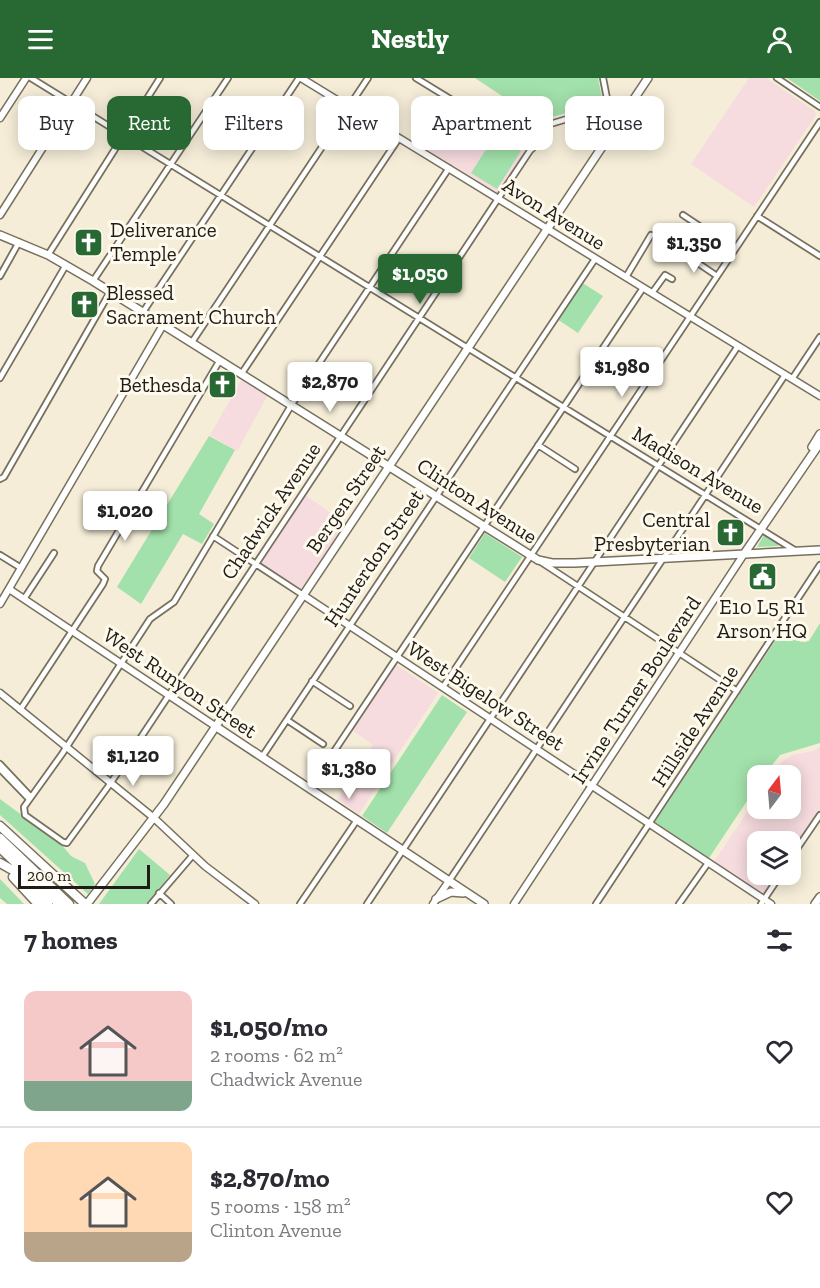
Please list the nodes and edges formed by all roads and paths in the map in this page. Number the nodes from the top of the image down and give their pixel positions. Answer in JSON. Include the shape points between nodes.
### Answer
{"nodes":[{"id":1,"x":26,"y":78,"type":"edge"},
{"id":2,"x":31,"y":78,"type":"edge"},
{"id":3,"x":87,"y":78,"type":"edge"},
{"id":4,"x":160,"y":78,"type":"edge"},
{"id":5,"x":228,"y":78,"type":"edge"},
{"id":6,"x":300,"y":78,"type":"edge"},
{"id":7,"x":368,"y":78,"type":"edge"},
{"id":8,"x":416,"y":78,"type":"edge"},
{"id":9,"x":603,"y":78,"type":"edge"},
{"id":10,"x":648,"y":78,"type":"edge"},
{"id":11,"x":777,"y":78,"type":"edge"},
{"id":12,"x":61,"y":96,"type":"edge"},
{"id":13,"x":75,"y":96,"type":"edge"},
{"id":14,"x":149,"y":96,"type":"edge"},
{"id":15,"x":330,"y":96,"type":"edge"},
{"id":16,"x":356,"y":96,"type":"edge"},
{"id":17,"x":445,"y":96,"type":"edge"},
{"id":18,"x":607,"y":96,"type":"edge"},
{"id":19,"x":635,"y":96,"type":"edge"},
{"id":20,"x":820,"y":107,"type":"edge"},
{"id":21,"x":0,"y":118,"type":"edge"},
{"id":22,"x":820,"y":122,"type":"edge"},
{"id":23,"x":399,"y":138,"type":"edge"},
{"id":24,"x":41,"y":150,"type":"edge"},
{"id":25,"x":114,"y":150,"type":"edge"},
{"id":26,"x":148,"y":150,"type":"edge"},
{"id":27,"x":320,"y":150,"type":"edge"},
{"id":28,"x":391,"y":150,"type":"edge"},
{"id":29,"x":531,"y":150,"type":"edge"},
{"id":30,"x":597,"y":150,"type":"edge"},
{"id":31,"x":171,"y":164,"type":"junction"},
{"id":32,"x":449,"y":168,"type":"junction"},
{"id":33,"x":221,"y":195,"type":"junction"},
{"id":34,"x":499,"y":200,"type":"junction"},
{"id":35,"x":0,"y":215,"type":"edge"},
{"id":36,"x":683,"y":215,"type":"dead end"},
{"id":37,"x":758,"y":216,"type":"junction"},
{"id":38,"x":270,"y":225,"type":"junction"},
{"id":39,"x":547,"y":228,"type":"junction"},
{"id":40,"x":0,"y":235,"type":"edge"},
{"id":41,"x":651,"y":235,"type":"dead end"},
{"id":42,"x":19,"y":242,"type":"junction"},
{"id":43,"x":734,"y":249,"type":"junction"},
{"id":44,"x":683,"y":253,"type":"dead end"},
{"id":45,"x":48,"y":255,"type":"junction"},
{"id":46,"x":320,"y":256,"type":"junction"},
{"id":47,"x":820,"y":256,"type":"edge"},
{"id":48,"x":595,"y":259,"type":"junction"},
{"id":49,"x":66,"y":265,"type":"junction"},
{"id":50,"x":0,"y":276,"type":"edge"},
{"id":51,"x":717,"y":276,"type":"junction"},
{"id":52,"x":626,"y":277,"type":"junction"},
{"id":53,"x":672,"y":279,"type":"dead end"},
{"id":54,"x":93,"y":281,"type":"junction"},
{"id":55,"x":370,"y":287,"type":"junction"},
{"id":56,"x":643,"y":288,"type":"junction"},
{"id":57,"x":110,"y":292,"type":"junction"},
{"id":58,"x":652,"y":293,"type":"junction"},
{"id":59,"x":143,"y":312,"type":"junction"},
{"id":60,"x":690,"y":317,"type":"junction"},
{"id":61,"x":419,"y":318,"type":"junction"},
{"id":62,"x":163,"y":325,"type":"junction"},
{"id":63,"x":820,"y":337,"type":"edge"},
{"id":64,"x":192,"y":342,"type":"junction"},
{"id":65,"x":467,"y":346,"type":"junction"},
{"id":66,"x":738,"y":346,"type":"junction"},
{"id":67,"x":220,"y":360,"type":"junction"},
{"id":68,"x":242,"y":373,"type":"junction"},
{"id":69,"x":785,"y":375,"type":"junction"},
{"id":70,"x":516,"y":377,"type":"junction"},
{"id":71,"x":0,"y":378,"type":"edge"},
{"id":72,"x":792,"y":379,"type":"junction"},
{"id":73,"x":820,"y":396,"type":"edge"},
{"id":74,"x":292,"y":404,"type":"junction"},
{"id":75,"x":564,"y":407,"type":"junction"},
{"id":76,"x":820,"y":434,"type":"edge"},
{"id":77,"x":342,"y":435,"type":"junction"},
{"id":78,"x":611,"y":436,"type":"junction"},
{"id":79,"x":820,"y":443,"type":"edge"},
{"id":80,"x":538,"y":445,"type":"junction"},
{"id":81,"x":389,"y":464,"type":"junction"},
{"id":82,"x":658,"y":465,"type":"junction"},
{"id":83,"x":574,"y":469,"type":"dead end"},
{"id":84,"x":0,"y":479,"type":"edge"},
{"id":85,"x":706,"y":493,"type":"junction"},
{"id":86,"x":784,"y":493,"type":"junction"},
{"id":87,"x":437,"y":494,"type":"junction"},
{"id":88,"x":484,"y":524,"type":"junction"},
{"id":89,"x":760,"y":527,"type":"junction"},
{"id":90,"x":213,"y":536,"type":"junction"},
{"id":91,"x":820,"y":549,"type":"edge"},
{"id":92,"x":796,"y":551,"type":"junction"},
{"id":93,"x":54,"y":553,"type":"dead end"},
{"id":94,"x":744,"y":554,"type":"junction"},
{"id":95,"x":0,"y":555,"type":"edge"},
{"id":96,"x":531,"y":556,"type":"junction"},
{"id":97,"x":662,"y":558,"type":"junction"},
{"id":98,"x":593,"y":562,"type":"junction"},
{"id":99,"x":256,"y":564,"type":"junction"},
{"id":100,"x":820,"y":565,"type":"edge"},
{"id":101,"x":21,"y":568,"type":"junction"},
{"id":102,"x":577,"y":587,"type":"junction"},
{"id":103,"x":9,"y":589,"type":"junction"},
{"id":104,"x":303,"y":595,"type":"junction"},
{"id":105,"x":24,"y":599,"type":"junction"},
{"id":106,"x":0,"y":604,"type":"edge"},
{"id":107,"x":623,"y":617,"type":"junction"},
{"id":108,"x":350,"y":626,"type":"junction"},
{"id":109,"x":72,"y":631,"type":"junction"},
{"id":110,"x":680,"y":654,"type":"junction"},
{"id":111,"x":396,"y":657,"type":"junction"},
{"id":112,"x":121,"y":663,"type":"junction"},
{"id":113,"x":312,"y":681,"type":"junction"},
{"id":114,"x":443,"y":687,"type":"junction"},
{"id":115,"x":737,"y":692,"type":"junction"},
{"id":116,"x":0,"y":693,"type":"edge"},
{"id":117,"x":169,"y":696,"type":"junction"},
{"id":118,"x":350,"y":706,"type":"dead end"},
{"id":119,"x":20,"y":710,"type":"junction"},
{"id":120,"x":490,"y":718,"type":"junction"},
{"id":121,"x":287,"y":720,"type":"junction"},
{"id":122,"x":215,"y":726,"type":"junction"},
{"id":123,"x":323,"y":744,"type":"dead end"},
{"id":124,"x":66,"y":747,"type":"junction"},
{"id":125,"x":536,"y":748,"type":"junction"},
{"id":126,"x":262,"y":757,"type":"junction"},
{"id":127,"x":0,"y":764,"type":"edge"},
{"id":128,"x":0,"y":769,"type":"edge"},
{"id":129,"x":110,"y":784,"type":"junction"},
{"id":130,"x":592,"y":787,"type":"junction"},
{"id":131,"x":309,"y":789,"type":"junction"},
{"id":132,"x":30,"y":798,"type":"junction"},
{"id":133,"x":820,"y":815,"type":"edge"},
{"id":134,"x":154,"y":818,"type":"junction"},
{"id":135,"x":357,"y":820,"type":"junction"},
{"id":136,"x":649,"y":824,"type":"junction"},
{"id":137,"x":0,"y":826,"type":"edge"},
{"id":138,"x":0,"y":838,"type":"edge"},
{"id":139,"x":801,"y":844,"type":"edge"},
{"id":140,"x":0,"y":848,"type":"edge"},
{"id":141,"x":403,"y":850,"type":"junction"},
{"id":142,"x":193,"y":855,"type":"junction"},
{"id":143,"x":0,"y":863,"type":"edge"},
{"id":144,"x":708,"y":863,"type":"junction"},
{"id":145,"x":449,"y":881,"type":"junction"},
{"id":146,"x":774,"y":885,"type":"edge"},
{"id":147,"x":159,"y":893,"type":"junction"},
{"id":148,"x":468,"y":894,"type":"junction"},
{"id":149,"x":820,"y":897,"type":"edge"},
{"id":150,"x":251,"y":901,"type":"edge"},
{"id":151,"x":435,"y":902,"type":"edge"},
{"id":152,"x":762,"y":902,"type":"edge"},
{"id":153,"x":66,"y":903,"type":"edge"},
{"id":154,"x":38,"y":904,"type":"edge"},
{"id":155,"x":48,"y":904,"type":"edge"},
{"id":156,"x":85,"y":904,"type":"edge"},
{"id":157,"x":151,"y":904,"type":"edge"},
{"id":158,"x":171,"y":904,"type":"edge"},
{"id":159,"x":243,"y":904,"type":"edge"},
{"id":160,"x":300,"y":904,"type":"edge"},
{"id":161,"x":367,"y":904,"type":"edge"},
{"id":162,"x":484,"y":904,"type":"edge"},
{"id":163,"x":514,"y":904,"type":"edge"},
{"id":164,"x":596,"y":904,"type":"edge"},
{"id":165,"x":679,"y":904,"type":"edge"},
{"id":166,"x":771,"y":904,"type":"edge"},
{"id":167,"x":815,"y":904,"type":"edge"}],
"edges":[{"from":1,"to":21,"type":"street"},
{"from":2,"to":12,"type":"street","name":"Madison Avenue"},
{"from":3,"to":13,"type":"street"},
{"from":4,"to":14,"type":"street"},
{"from":5,"to":31,"type":"street"},
{"from":6,"to":15,"type":"street","name":"Avon Avenue"},
{"from":6,"to":33,"type":"street"},
{"from":7,"to":16,"type":"street"},
{"from":8,"to":17,"type":"street"},
{"from":9,"to":18,"type":"street"},
{"from":10,"to":19,"type":"main road","name":"Bergen Street"},
{"from":11,"to":20,"type":"street"},
{"from":22,"to":37,"type":"street"},
{"from":23,"to":32,"type":"street","name":"Avon Avenue"},
{"from":24,"to":35,"type":"street"},
{"from":25,"to":45,"type":"street"},
{"from":26,"to":31,"type":"street","name":"Madison Avenue"},
{"from":27,"to":38,"type":"street"},
{"from":28,"to":46,"type":"street"},
{"from":29,"to":34,"type":"street","name":"Chadwick Avenue"},
{"from":30,"to":39,"type":"main road","name":"Bergen Street"},
{"from":31,"to":33,"type":"street","name":"Madison Avenue"},
{"from":31,"to":54,"type":"street"},
{"from":32,"to":34,"type":"street","name":"Avon Avenue"},
{"from":32,"to":55,"type":"street"},
{"from":33,"to":38,"type":"street","name":"Madison Avenue"},
{"from":33,"to":59,"type":"street"},
{"from":34,"to":39,"type":"street","name":"Avon Avenue"},
{"from":34,"to":61,"type":"street","name":"Chadwick Avenue"},
{"from":36,"to":43,"type":"street"},
{"from":37,"to":43,"type":"street"},
{"from":37,"to":47,"type":"street"},
{"from":38,"to":46,"type":"street","name":"Madison Avenue"},
{"from":38,"to":64,"type":"street"},
{"from":39,"to":48,"type":"street","name":"Avon Avenue"},
{"from":39,"to":65,"type":"main road","name":"Bergen Street"},
{"from":40,"to":42,"type":"main road","name":"Clinton Avenue"},
{"from":41,"to":52,"type":"street"},
{"from":42,"to":45,"type":"main road","name":"Clinton Avenue"},
{"from":42,"to":50,"type":"street"},
{"from":43,"to":51,"type":"street"},
{"from":44,"to":51,"type":"street"},
{"from":45,"to":49,"type":"main road","name":"Clinton Avenue"},
{"from":46,"to":55,"type":"street","name":"Madison Avenue"},
{"from":46,"to":68,"type":"street"},
{"from":48,"to":52,"type":"street","name":"Avon Avenue"},
{"from":48,"to":70,"type":"street","name":"Hunterdon Street"},
{"from":49,"to":54,"type":"main road","name":"Clinton Avenue"},
{"from":49,"to":71,"type":"street"},
{"from":51,"to":60,"type":"street"},
{"from":52,"to":56,"type":"street","name":"Avon Avenue"},
{"from":53,"to":58,"type":"street","via":[[665,275]]},
{"from":54,"to":57,"type":"main road","name":"Clinton Avenue"},
{"from":55,"to":61,"type":"street","name":"Madison Avenue"},
{"from":55,"to":74,"type":"street"},
{"from":56,"to":58,"type":"street","name":"Avon Avenue"},
{"from":56,"to":75,"type":"street"},
{"from":57,"to":59,"type":"main road","name":"Clinton Avenue"},
{"from":57,"to":84,"type":"street"},
{"from":58,"to":60,"type":"street","name":"Avon Avenue"},
{"from":59,"to":62,"type":"main road","name":"Clinton Avenue"},
{"from":60,"to":66,"type":"street","name":"Avon Avenue"},
{"from":60,"to":78,"type":"street"},
{"from":61,"to":65,"type":"street","name":"Madison Avenue"},
{"from":61,"to":77,"type":"street","name":"Chadwick Avenue"},
{"from":62,"to":64,"type":"main road","name":"Clinton Avenue"},
{"from":62,"to":101,"type":"street"},
{"from":63,"to":72,"type":"street"},
{"from":64,"to":67,"type":"main road","name":"Clinton Avenue"},
{"from":65,"to":70,"type":"street","name":"Madison Avenue"},
{"from":65,"to":81,"type":"main road","name":"Bergen Street"},
{"from":66,"to":69,"type":"street","name":"Avon Avenue"},
{"from":66,"to":82,"type":"street"},
{"from":67,"to":68,"type":"main road","name":"Clinton Avenue"},
{"from":67,"to":109,"type":"street","via":[[98,566],[105,582]]},
{"from":68,"to":74,"type":"main road","name":"Clinton Avenue"},
{"from":69,"to":72,"type":"street","name":"Avon Avenue"},
{"from":69,"to":85,"type":"street"},
{"from":70,"to":75,"type":"street","name":"Madison Avenue"},
{"from":70,"to":87,"type":"street","name":"Hunterdon Street"},
{"from":72,"to":73,"type":"street","name":"Avon Avenue"},
{"from":74,"to":77,"type":"main road","name":"Clinton Avenue"},
{"from":74,"to":90,"type":"street"},
{"from":75,"to":78,"type":"street","name":"Madison Avenue"},
{"from":75,"to":80,"type":"street"},
{"from":76,"to":86,"type":"main road","name":"Irvine Turner Boulevard"},
{"from":77,"to":81,"type":"main road","name":"Clinton Avenue"},
{"from":77,"to":99,"type":"street","name":"Chadwick Avenue"},
{"from":78,"to":82,"type":"street","name":"Madison Avenue"},
{"from":78,"to":96,"type":"street"},
{"from":79,"to":86,"type":"main road","name":"Irvine Turner Boulevard"},
{"from":80,"to":83,"type":"street"},
{"from":80,"to":88,"type":"street"},
{"from":81,"to":87,"type":"main road","name":"Clinton Avenue"},
{"from":81,"to":104,"type":"main road","name":"Bergen Street"},
{"from":82,"to":85,"type":"street","name":"Madison Avenue"},
{"from":82,"to":98,"type":"street"},
{"from":85,"to":89,"type":"street","name":"Madison Avenue"},
{"from":85,"to":97,"type":"street"},
{"from":86,"to":89,"type":"main road","name":"Irvine Turner Boulevard"},
{"from":87,"to":88,"type":"main road","name":"Clinton Avenue"},
{"from":87,"to":108,"type":"street","name":"Hunterdon Street"},
{"from":88,"to":96,"type":"main road","name":"Clinton Avenue"},
{"from":88,"to":111,"type":"street"},
{"from":89,"to":92,"type":"street","name":"Madison Avenue"},
{"from":89,"to":94,"type":"main road","name":"Irvine Turner Boulevard"},
{"from":90,"to":99,"type":"street","name":"West Bigelow Street"},
{"from":90,"to":112,"type":"street","via":[[174,602],[150,619]]},
{"from":91,"to":92,"type":"main road","name":"Clinton Avenue"},
{"from":92,"to":94,"type":"main road","name":"Clinton Avenue"},
{"from":93,"to":105,"type":"street"},
{"from":94,"to":97,"type":"main road","name":"Clinton Avenue"},
{"from":94,"to":110,"type":"street","name":"Irvine Turner Boulevard"},
{"from":95,"to":101,"type":"street"},
{"from":96,"to":98,"type":"main road","name":"Clinton Avenue","via":[[552,563]]},
{"from":96,"to":102,"type":"street"},
{"from":96,"to":114,"type":"street"},
{"from":97,"to":98,"type":"main road","name":"Clinton Avenue"},
{"from":97,"to":107,"type":"street"},
{"from":98,"to":102,"type":"street"},
{"from":99,"to":104,"type":"street","name":"West Bigelow Street"},
{"from":99,"to":117,"type":"street","name":"Chadwick Avenue"},
{"from":100,"to":115,"type":"street","name":"Hillside Avenue"},
{"from":101,"to":103,"type":"street"},
{"from":102,"to":107,"type":"street"},
{"from":102,"to":120,"type":"street"},
{"from":103,"to":105,"type":"street","name":"West Runyon Street"},
{"from":103,"to":106,"type":"street"},
{"from":104,"to":108,"type":"street","name":"West Bigelow Street"},
{"from":104,"to":122,"type":"main road","name":"Bergen Street"},
{"from":105,"to":109,"type":"street","name":"West Runyon Street"},
{"from":107,"to":110,"type":"street"},
{"from":107,"to":125,"type":"street"},
{"from":108,"to":111,"type":"street","name":"West Bigelow Street"},
{"from":108,"to":113,"type":"street","name":"Hunterdon Street"},
{"from":109,"to":112,"type":"street","name":"West Runyon Street"},
{"from":109,"to":119,"type":"street"},
{"from":110,"to":115,"type":"street"},
{"from":110,"to":130,"type":"street","name":"Irvine Turner Boulevard"},
{"from":111,"to":114,"type":"street","name":"West Bigelow Street"},
{"from":111,"to":131,"type":"street"},
{"from":112,"to":117,"type":"street","name":"West Runyon Street"},
{"from":112,"to":124,"type":"street"},
{"from":113,"to":118,"type":"street"},
{"from":113,"to":121,"type":"street","name":"Hunterdon Street"},
{"from":114,"to":120,"type":"street","name":"West Bigelow Street"},
{"from":115,"to":136,"type":"street","name":"Hillside Avenue"},
{"from":116,"to":119,"type":"street"},
{"from":117,"to":122,"type":"street","name":"West Runyon Street"},
{"from":117,"to":129,"type":"street","name":"Chadwick Avenue"},
{"from":119,"to":124,"type":"street"},
{"from":120,"to":125,"type":"street","name":"West Bigelow Street"},
{"from":120,"to":141,"type":"street"},
{"from":121,"to":123,"type":"street"},
{"from":121,"to":126,"type":"street","name":"Hunterdon Street"},
{"from":122,"to":126,"type":"main road","name":"West Runyon Street"},
{"from":122,"to":134,"type":"main road","name":"Bergen Street"},
{"from":124,"to":129,"type":"street"},
{"from":124,"to":132,"type":"street"},
{"from":125,"to":130,"type":"street","name":"West Bigelow Street"},
{"from":125,"to":145,"type":"street"},
{"from":126,"to":131,"type":"main road","name":"West Runyon Street"},
{"from":127,"to":132,"type":"street"},
{"from":128,"to":132,"type":"street"},
{"from":129,"to":132,"type":"street","name":"Chadwick Avenue","via":[[67,843],[23,811]]},
{"from":129,"to":134,"type":"street"},
{"from":130,"to":136,"type":"street","name":"West Bigelow Street"},
{"from":130,"to":163,"type":"street","name":"Irvine Turner Boulevard"},
{"from":131,"to":135,"type":"main road","name":"West Runyon Street"},
{"from":133,"to":139,"type":"street"},
{"from":134,"to":142,"type":"street"},
{"from":134,"to":156,"type":"main road","name":"Bergen Street"},
{"from":135,"to":141,"type":"main road","name":"West Runyon Street"},
{"from":135,"to":160,"type":"street"},
{"from":136,"to":144,"type":"street","name":"West Bigelow Street"},
{"from":136,"to":164,"type":"street","name":"Hillside Avenue"},
{"from":137,"to":156,"type":"highway"},
{"from":138,"to":153,"type":"highway"},
{"from":140,"to":153,"type":"highway"},
{"from":141,"to":145,"type":"main road","name":"West Runyon Street"},
{"from":141,"to":161,"type":"street"},
{"from":142,"to":147,"type":"street"},
{"from":142,"to":150,"type":"street"},
{"from":143,"to":154,"type":"highway"},
{"from":143,"to":155,"type":"highway","via":[[16,872]]},
{"from":144,"to":152,"type":"street","name":"West Bigelow Street"},
{"from":144,"to":165,"type":"street"},
{"from":145,"to":148,"type":"main road","name":"West Runyon Street"},
{"from":145,"to":151,"type":"street"},
{"from":146,"to":152,"type":"street"},
{"from":147,"to":157,"type":"street"},
{"from":147,"to":158,"type":"street"},
{"from":148,"to":151,"type":"main road","via":[[451,892]]},
{"from":148,"to":162,"type":"main road","name":"West Runyon Street"},
{"from":149,"to":167,"type":"main road"},
{"from":150,"to":159,"type":"street"},
{"from":152,"to":166,"type":"street","name":"West Bigelow Street"}]}
